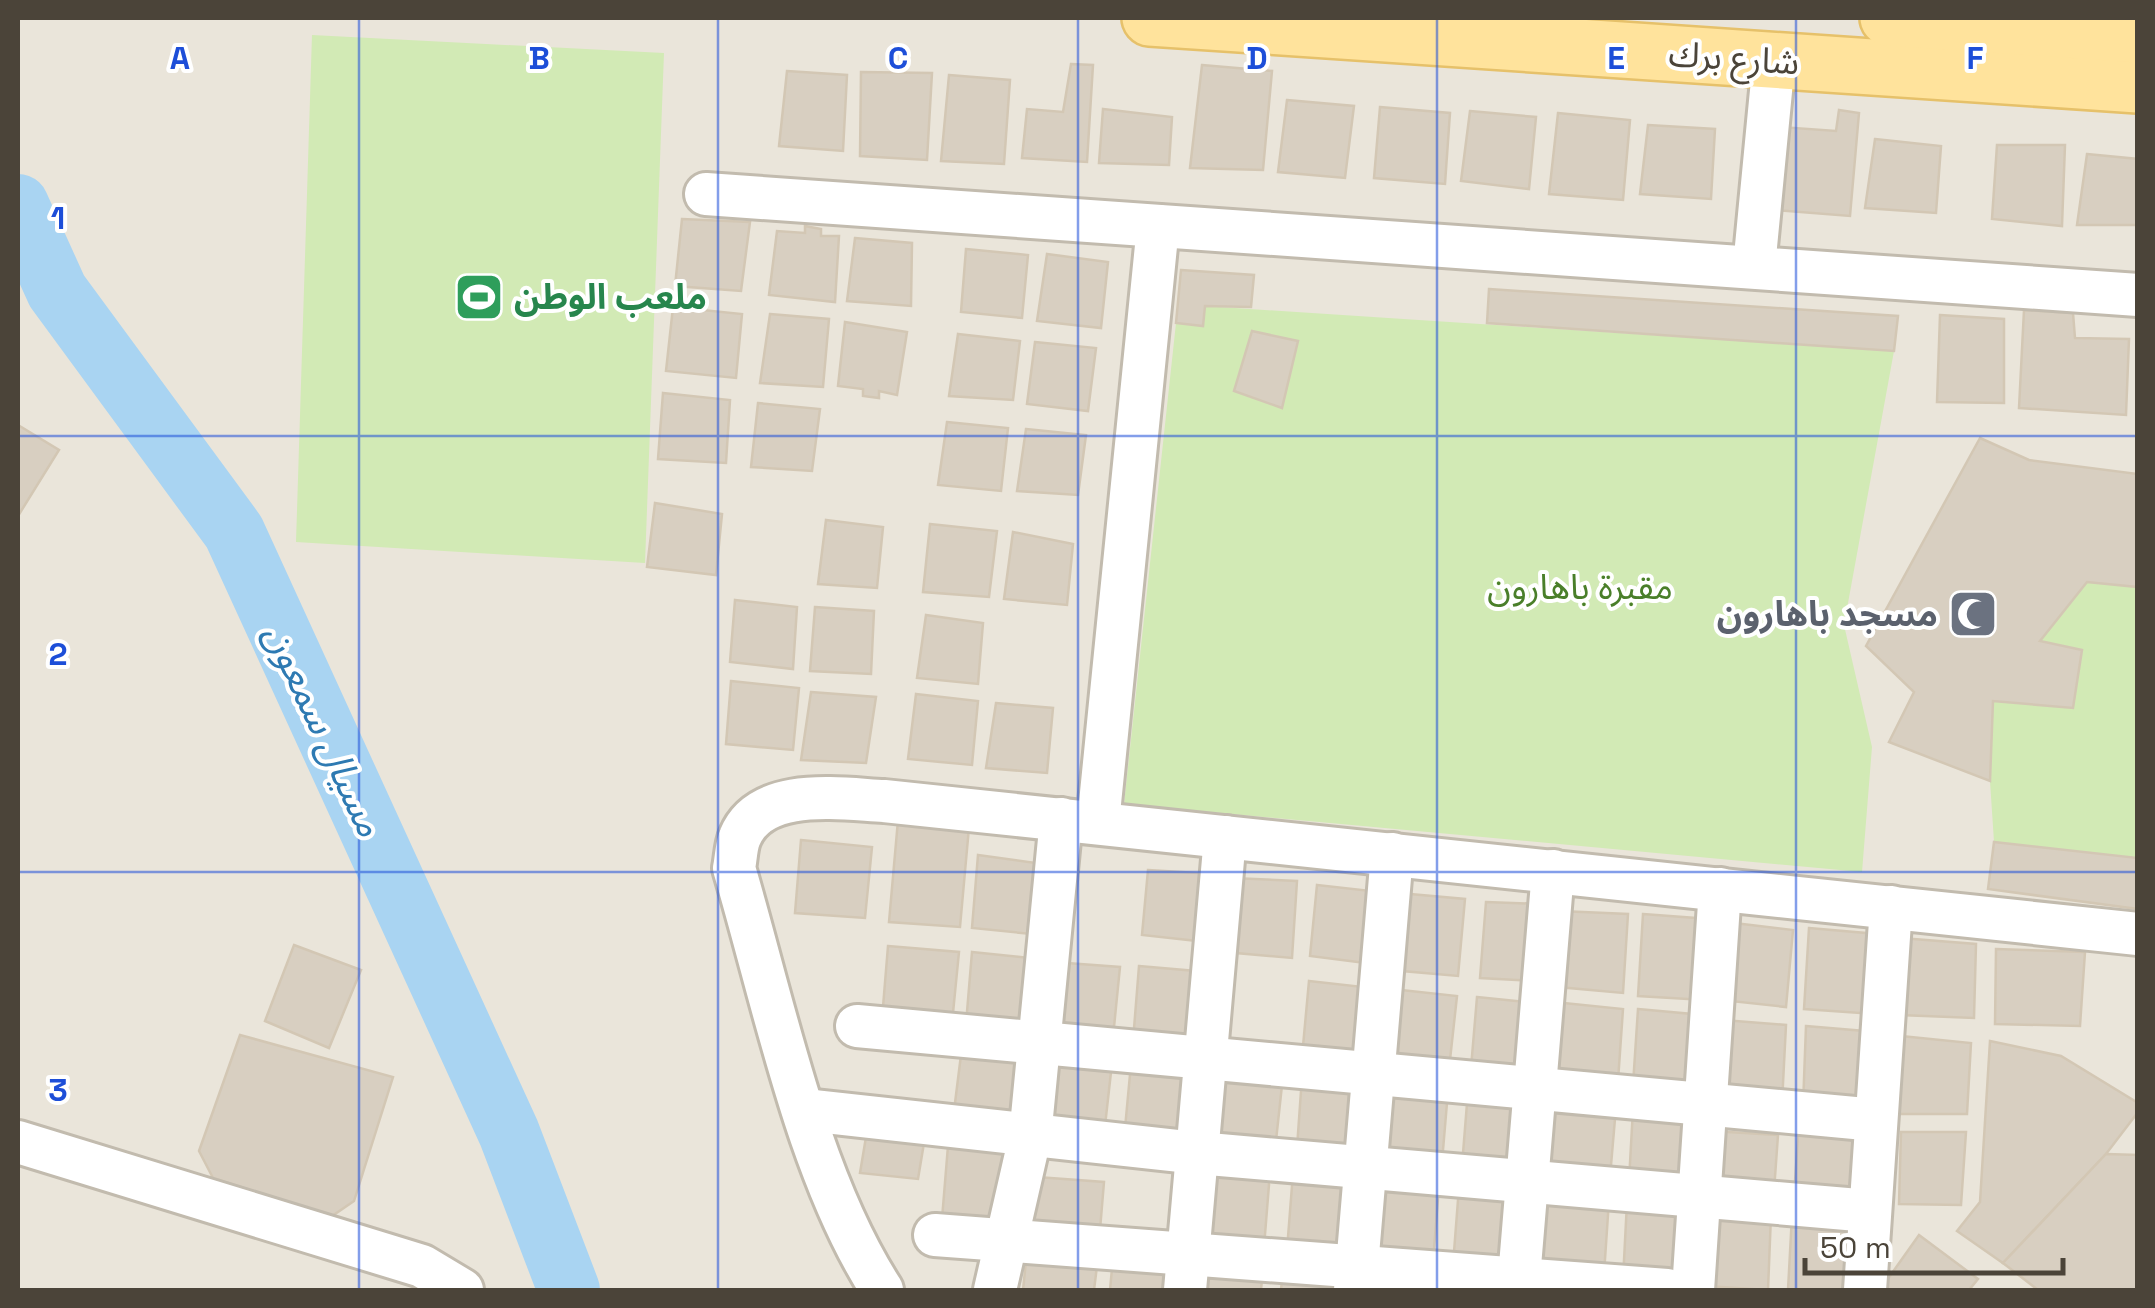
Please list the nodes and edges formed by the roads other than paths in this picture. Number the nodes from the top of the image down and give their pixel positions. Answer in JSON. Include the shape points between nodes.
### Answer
{"nodes":[{"id":1,"x":1150,"y":18,"type":"edge"},
{"id":2,"x":1888,"y":18,"type":"edge"},
{"id":3,"x":2138,"y":35,"type":"edge"},
{"id":4,"x":1774,"y":60,"type":"junction"},
{"id":5,"x":2138,"y":85,"type":"edge"},
{"id":6,"x":706,"y":194,"type":"dead end"},
{"id":7,"x":1158,"y":226,"type":"junction"},
{"id":8,"x":1754,"y":267,"type":"junction"},
{"id":9,"x":2138,"y":295,"type":"edge"},
{"id":10,"x":1079,"y":822,"type":"junction"},
{"id":11,"x":1226,"y":836,"type":"junction"},
{"id":12,"x":1392,"y":854,"type":"junction"},
{"id":13,"x":1552,"y":871,"type":"junction"},
{"id":14,"x":1720,"y":889,"type":"junction"},
{"id":15,"x":1891,"y":907,"type":"junction"},
{"id":16,"x":2138,"y":934,"type":"edge"},
{"id":17,"x":857,"y":1026,"type":"dead end"},
{"id":18,"x":1039,"y":1044,"type":"junction"},
{"id":19,"x":1206,"y":1059,"type":"junction"},
{"id":20,"x":1374,"y":1074,"type":"junction"},
{"id":21,"x":1535,"y":1089,"type":"junction"},
{"id":22,"x":1705,"y":1105,"type":"junction"},
{"id":23,"x":806,"y":1110,"type":"junction"},
{"id":24,"x":1876,"y":1120,"type":"junction"},
{"id":25,"x":1030,"y":1137,"type":"junction"},
{"id":26,"x":18,"y":1142,"type":"edge"},
{"id":27,"x":1196,"y":1153,"type":"junction"},
{"id":28,"x":1366,"y":1169,"type":"junction"},
{"id":29,"x":1527,"y":1183,"type":"junction"},
{"id":30,"x":1700,"y":1197,"type":"junction"},
{"id":31,"x":1870,"y":1212,"type":"junction"},
{"id":32,"x":935,"y":1235,"type":"dead end"},
{"id":33,"x":1008,"y":1242,"type":"junction"},
{"id":34,"x":1187,"y":1272,"type":"edge"},
{"id":35,"x":1356,"y":1279,"type":"edge"},
{"id":36,"x":1518,"y":1285,"type":"edge"},
{"id":37,"x":462,"y":1290,"type":"edge"},
{"id":38,"x":882,"y":1290,"type":"edge"},
{"id":39,"x":996,"y":1290,"type":"edge"},
{"id":40,"x":1667,"y":1290,"type":"edge"},
{"id":41,"x":1693,"y":1290,"type":"edge"},
{"id":42,"x":1865,"y":1290,"type":"edge"}],
"edges":[{"from":1,"to":4,"type":"main road","name":"شارع برك"},
{"from":2,"to":3,"type":"main road"},
{"from":4,"to":5,"type":"main road","name":"شارع برك"},
{"from":4,"to":8,"type":"street"},
{"from":6,"to":7,"type":"street"},
{"from":7,"to":8,"type":"street"},
{"from":7,"to":10,"type":"street"},
{"from":8,"to":9,"type":"street"},
{"from":10,"to":11,"type":"street"},
{"from":10,"to":18,"type":"street"},
{"from":10,"to":23,"type":"street","via":[[884,800],[814,798],[762,809],[740,836],[734,868]]},
{"from":11,"to":12,"type":"street"},
{"from":11,"to":19,"type":"street"},
{"from":12,"to":13,"type":"street"},
{"from":12,"to":20,"type":"street"},
{"from":13,"to":14,"type":"street"},
{"from":13,"to":21,"type":"street"},
{"from":14,"to":15,"type":"street"},
{"from":14,"to":22,"type":"street"},
{"from":15,"to":16,"type":"street"},
{"from":15,"to":24,"type":"street"},
{"from":17,"to":18,"type":"street"},
{"from":18,"to":19,"type":"street"},
{"from":18,"to":25,"type":"street"},
{"from":19,"to":20,"type":"street"},
{"from":19,"to":27,"type":"street"},
{"from":20,"to":21,"type":"street"},
{"from":20,"to":28,"type":"street"},
{"from":21,"to":22,"type":"street"},
{"from":21,"to":29,"type":"street"},
{"from":22,"to":24,"type":"street"},
{"from":22,"to":30,"type":"street"},
{"from":23,"to":25,"type":"street"},
{"from":23,"to":38,"type":"street","via":[[854,1248]]},
{"from":24,"to":31,"type":"street"},
{"from":25,"to":27,"type":"street"},
{"from":25,"to":33,"type":"street"},
{"from":26,"to":37,"type":"street","via":[[422,1266]]},
{"from":27,"to":28,"type":"street"},
{"from":27,"to":34,"type":"street"},
{"from":28,"to":29,"type":"street"},
{"from":28,"to":35,"type":"street"},
{"from":29,"to":30,"type":"street"},
{"from":29,"to":36,"type":"street"},
{"from":30,"to":31,"type":"street"},
{"from":30,"to":41,"type":"street"},
{"from":31,"to":42,"type":"street"},
{"from":32,"to":33,"type":"street"},
{"from":33,"to":34,"type":"street"},
{"from":33,"to":39,"type":"street"},
{"from":34,"to":35,"type":"street"},
{"from":35,"to":36,"type":"street"},
{"from":36,"to":40,"type":"street"}]}
